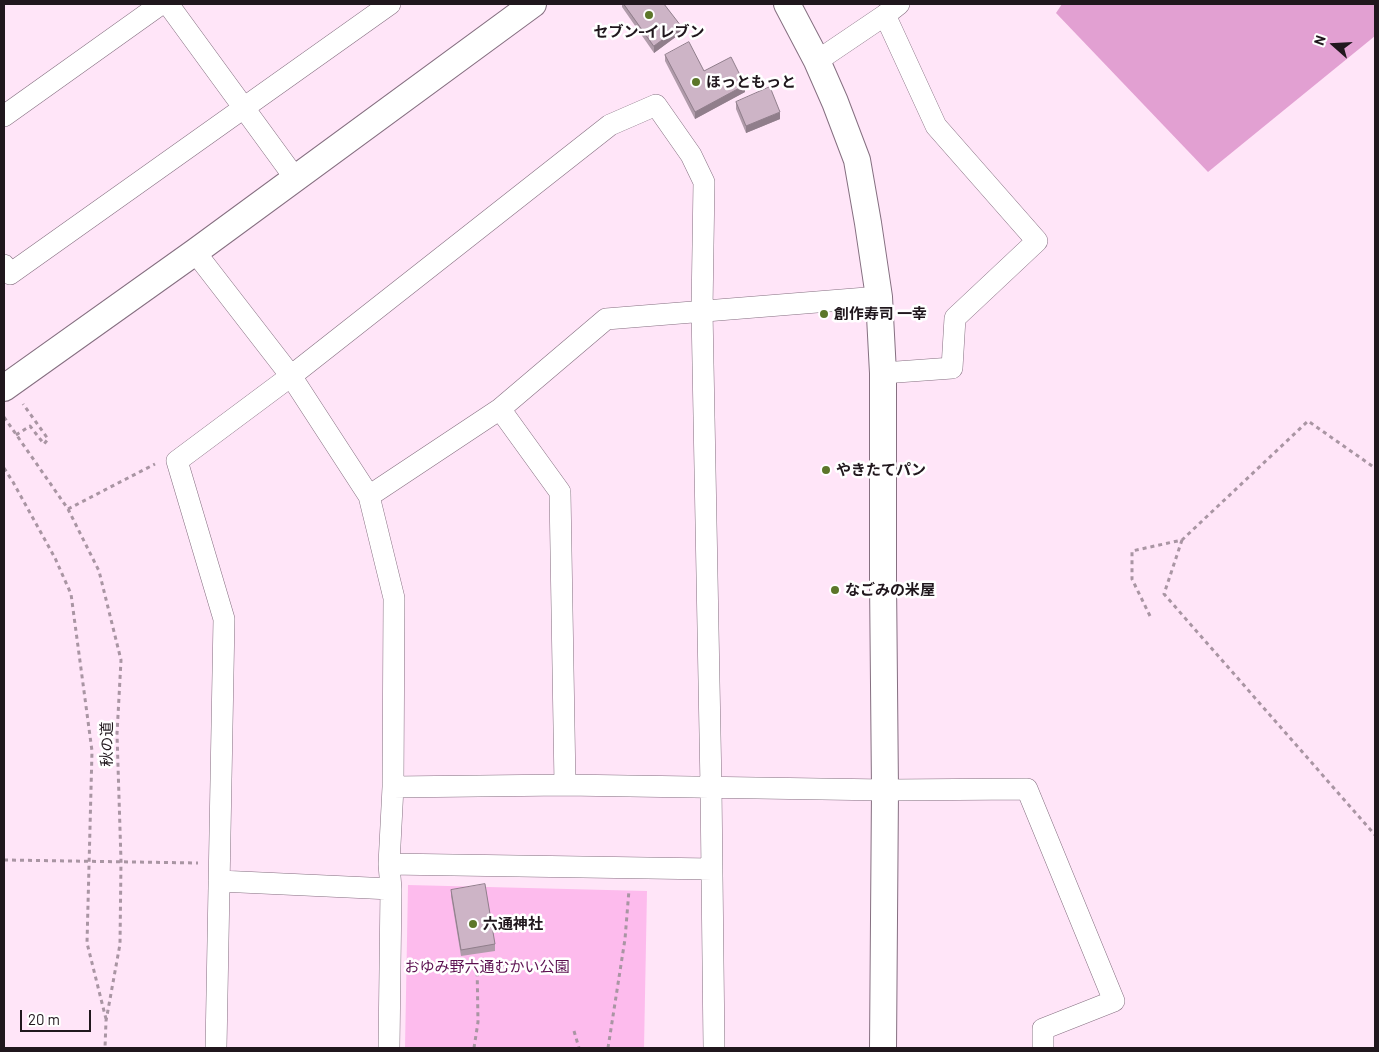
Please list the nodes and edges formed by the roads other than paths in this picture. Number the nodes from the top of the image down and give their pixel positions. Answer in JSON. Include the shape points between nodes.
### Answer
{"nodes":[{"id":1,"x":160,"y":4,"type":"edge"},
{"id":2,"x":168,"y":4,"type":"edge"},
{"id":3,"x":390,"y":4,"type":"edge"},
{"id":4,"x":787,"y":4,"type":"edge"},
{"id":5,"x":517,"y":8,"type":"edge"},
{"id":6,"x":892,"y":9,"type":"edge"},
{"id":7,"x":817,"y":61,"type":"junction"},
{"id":8,"x":244,"y":108,"type":"junction"},
{"id":9,"x":4,"y":116,"type":"edge"},
{"id":10,"x":295,"y":178,"type":"junction"},
{"id":11,"x":195,"y":252,"type":"junction"},
{"id":12,"x":4,"y":265,"type":"edge"},
{"id":13,"x":879,"y":297,"type":"junction"},
{"id":14,"x":702,"y":310,"type":"junction"},
{"id":15,"x":883,"y":373,"type":"junction"},
{"id":16,"x":291,"y":376,"type":"junction"},
{"id":17,"x":6,"y":386,"type":"edge"},
{"id":18,"x":500,"y":409,"type":"junction"},
{"id":19,"x":369,"y":496,"type":"junction"},
{"id":20,"x":565,"y":785,"type":"junction"},
{"id":21,"x":392,"y":786,"type":"junction"},
{"id":22,"x":711,"y":787,"type":"junction"},
{"id":23,"x":885,"y":790,"type":"junction"},
{"id":24,"x":389,"y":864,"type":"junction"},
{"id":25,"x":712,"y":868,"type":"junction"},
{"id":26,"x":219,"y":880,"type":"junction"},
{"id":27,"x":391,"y":889,"type":"junction"},
{"id":28,"x":216,"y":1048,"type":"edge"},
{"id":29,"x":389,"y":1048,"type":"edge"},
{"id":30,"x":714,"y":1048,"type":"edge"},
{"id":31,"x":883,"y":1048,"type":"edge"},
{"id":32,"x":1043,"y":1048,"type":"edge"}],
"edges":[{"from":1,"to":9,"type":"street"},
{"from":2,"to":8,"type":"street"},
{"from":3,"to":8,"type":"street"},
{"from":4,"to":7,"type":"street"},
{"from":5,"to":10,"type":"street"},
{"from":6,"to":7,"type":"street"},
{"from":6,"to":15,"type":"street","via":[[936,126],[1037,241],[955,318],[952,368]]},
{"from":7,"to":13,"type":"street","via":[[857,160]]},
{"from":8,"to":10,"type":"street"},
{"from":8,"to":12,"type":"street","via":[[10,274]]},
{"from":10,"to":11,"type":"street"},
{"from":11,"to":16,"type":"street"},
{"from":11,"to":17,"type":"street"},
{"from":13,"to":14,"type":"street"},
{"from":13,"to":15,"type":"street"},
{"from":14,"to":16,"type":"street","via":[[704,182],[691,155],[656,105],[610,125]]},
{"from":14,"to":18,"type":"street","via":[[606,319]]},
{"from":14,"to":22,"type":"street"},
{"from":15,"to":23,"type":"street"},
{"from":16,"to":19,"type":"street"},
{"from":16,"to":26,"type":"street","via":[[177,461],[224,619]]},
{"from":18,"to":19,"type":"street"},
{"from":18,"to":20,"type":"street","via":[[560,492]]},
{"from":19,"to":21,"type":"street","via":[[394,598]]},
{"from":20,"to":21,"type":"street"},
{"from":20,"to":22,"type":"street"},
{"from":21,"to":24,"type":"street"},
{"from":22,"to":23,"type":"street"},
{"from":22,"to":25,"type":"street"},
{"from":23,"to":31,"type":"street"},
{"from":23,"to":32,"type":"street","via":[[1027,790],[1114,1001],[1043,1029]]},
{"from":24,"to":25,"type":"street"},
{"from":24,"to":27,"type":"street"},
{"from":25,"to":30,"type":"street"},
{"from":26,"to":27,"type":"street"},
{"from":26,"to":28,"type":"street"},
{"from":27,"to":29,"type":"street"}]}
